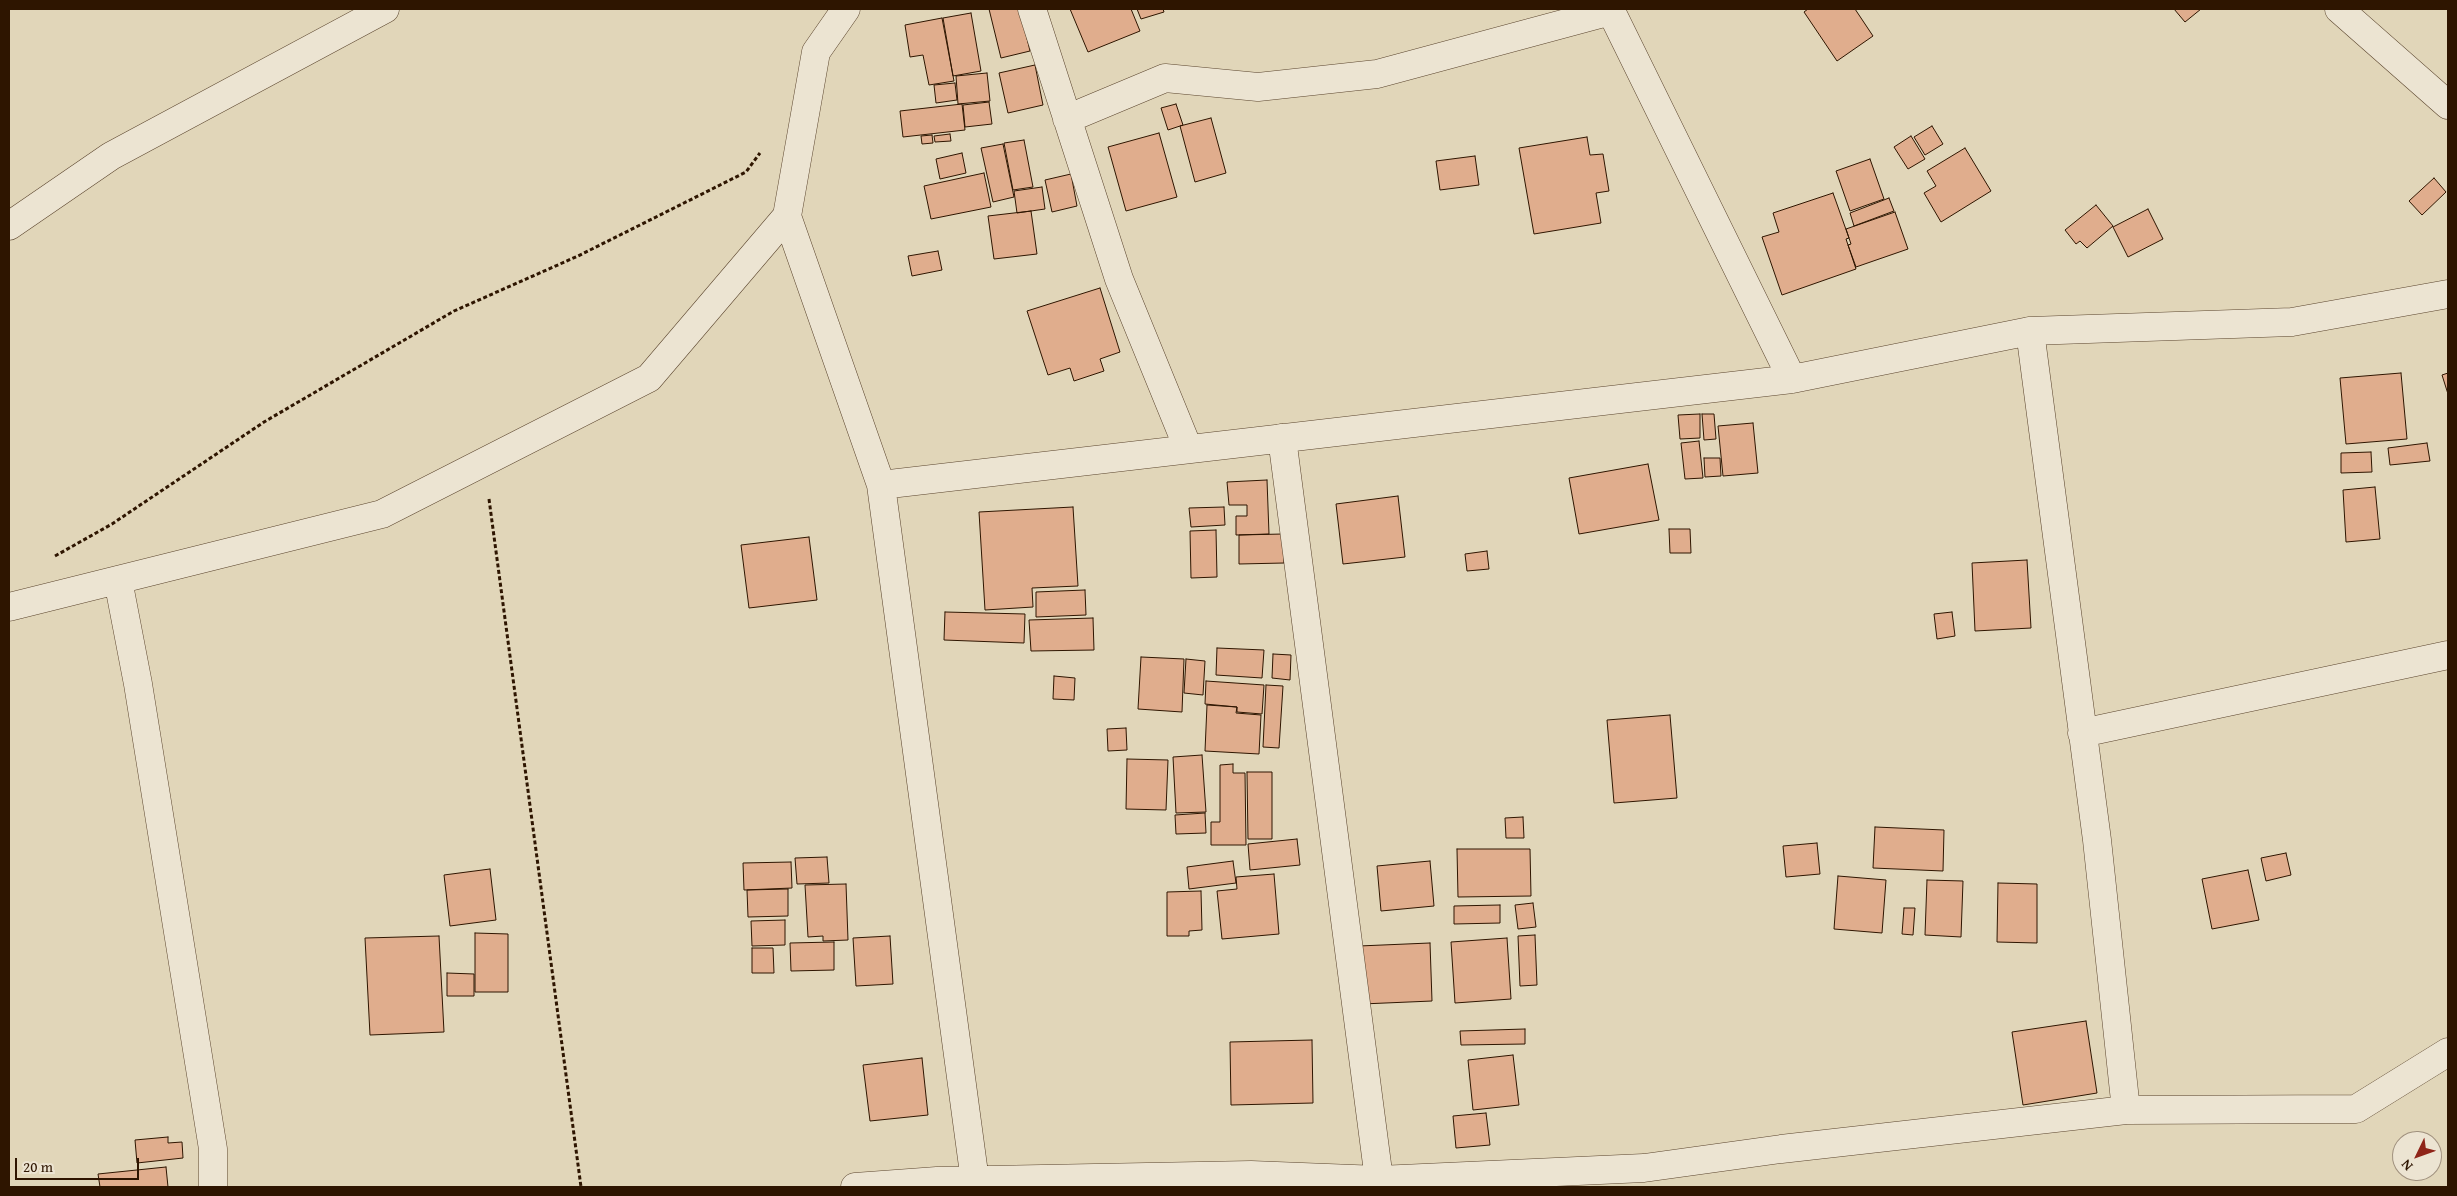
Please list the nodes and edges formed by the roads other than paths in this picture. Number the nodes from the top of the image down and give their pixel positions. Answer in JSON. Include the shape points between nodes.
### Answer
{"nodes":[{"id":1,"x":385,"y":9,"type":"edge"},
{"id":2,"x":846,"y":9,"type":"edge"},
{"id":3,"x":1032,"y":9,"type":"edge"},
{"id":4,"x":2339,"y":9,"type":"edge"},
{"id":5,"x":1610,"y":10,"type":"edge"},
{"id":6,"x":2448,"y":105,"type":"edge"},
{"id":7,"x":1067,"y":119,"type":"junction"},
{"id":8,"x":787,"y":216,"type":"junction"},
{"id":9,"x":9,"y":226,"type":"edge"},
{"id":10,"x":2448,"y":294,"type":"edge"},
{"id":11,"x":2030,"y":331,"type":"junction"},
{"id":12,"x":1792,"y":380,"type":"junction"},
{"id":13,"x":1282,"y":438,"type":"junction"},
{"id":14,"x":1188,"y":448,"type":"junction"},
{"id":15,"x":881,"y":485,"type":"junction"},
{"id":16,"x":118,"y":580,"type":"junction"},
{"id":17,"x":9,"y":607,"type":"edge"},
{"id":18,"x":2448,"y":655,"type":"edge"},
{"id":19,"x":2082,"y":733,"type":"junction"},
{"id":20,"x":2448,"y":1052,"type":"edge"},
{"id":21,"x":2126,"y":1110,"type":"junction"},
{"id":22,"x":975,"y":1180,"type":"junction"},
{"id":23,"x":1379,"y":1183,"type":"edge"},
{"id":24,"x":213,"y":1187,"type":"edge"},
{"id":25,"x":855,"y":1187,"type":"edge"}],
"edges":[{"from":1,"to":9,"type":"street","via":[[112,156]]},
{"from":2,"to":8,"type":"street","via":[[816,52]]},
{"from":3,"to":7,"type":"street"},
{"from":4,"to":6,"type":"street"},
{"from":5,"to":7,"type":"street","via":[[1377,74],[1258,87],[1166,78]]},
{"from":5,"to":12,"type":"street"},
{"from":7,"to":14,"type":"street","via":[[1119,279]]},
{"from":8,"to":15,"type":"street"},
{"from":8,"to":16,"type":"street","via":[[649,378],[382,514]]},
{"from":10,"to":11,"type":"street","via":[[2292,322]]},
{"from":11,"to":12,"type":"street"},
{"from":11,"to":19,"type":"street"},
{"from":12,"to":13,"type":"street"},
{"from":13,"to":14,"type":"street"},
{"from":13,"to":23,"type":"street"},
{"from":14,"to":15,"type":"street"},
{"from":15,"to":22,"type":"street"},
{"from":16,"to":17,"type":"street"},
{"from":16,"to":24,"type":"street","via":[[212,1139]]},
{"from":18,"to":19,"type":"street"},
{"from":19,"to":21,"type":"street"},
{"from":20,"to":21,"type":"street","via":[[2356,1109]]},
{"from":21,"to":23,"type":"street","via":[[1644,1168]]},
{"from":22,"to":23,"type":"street","via":[[1251,1175]]},
{"from":22,"to":25,"type":"street"}]}
